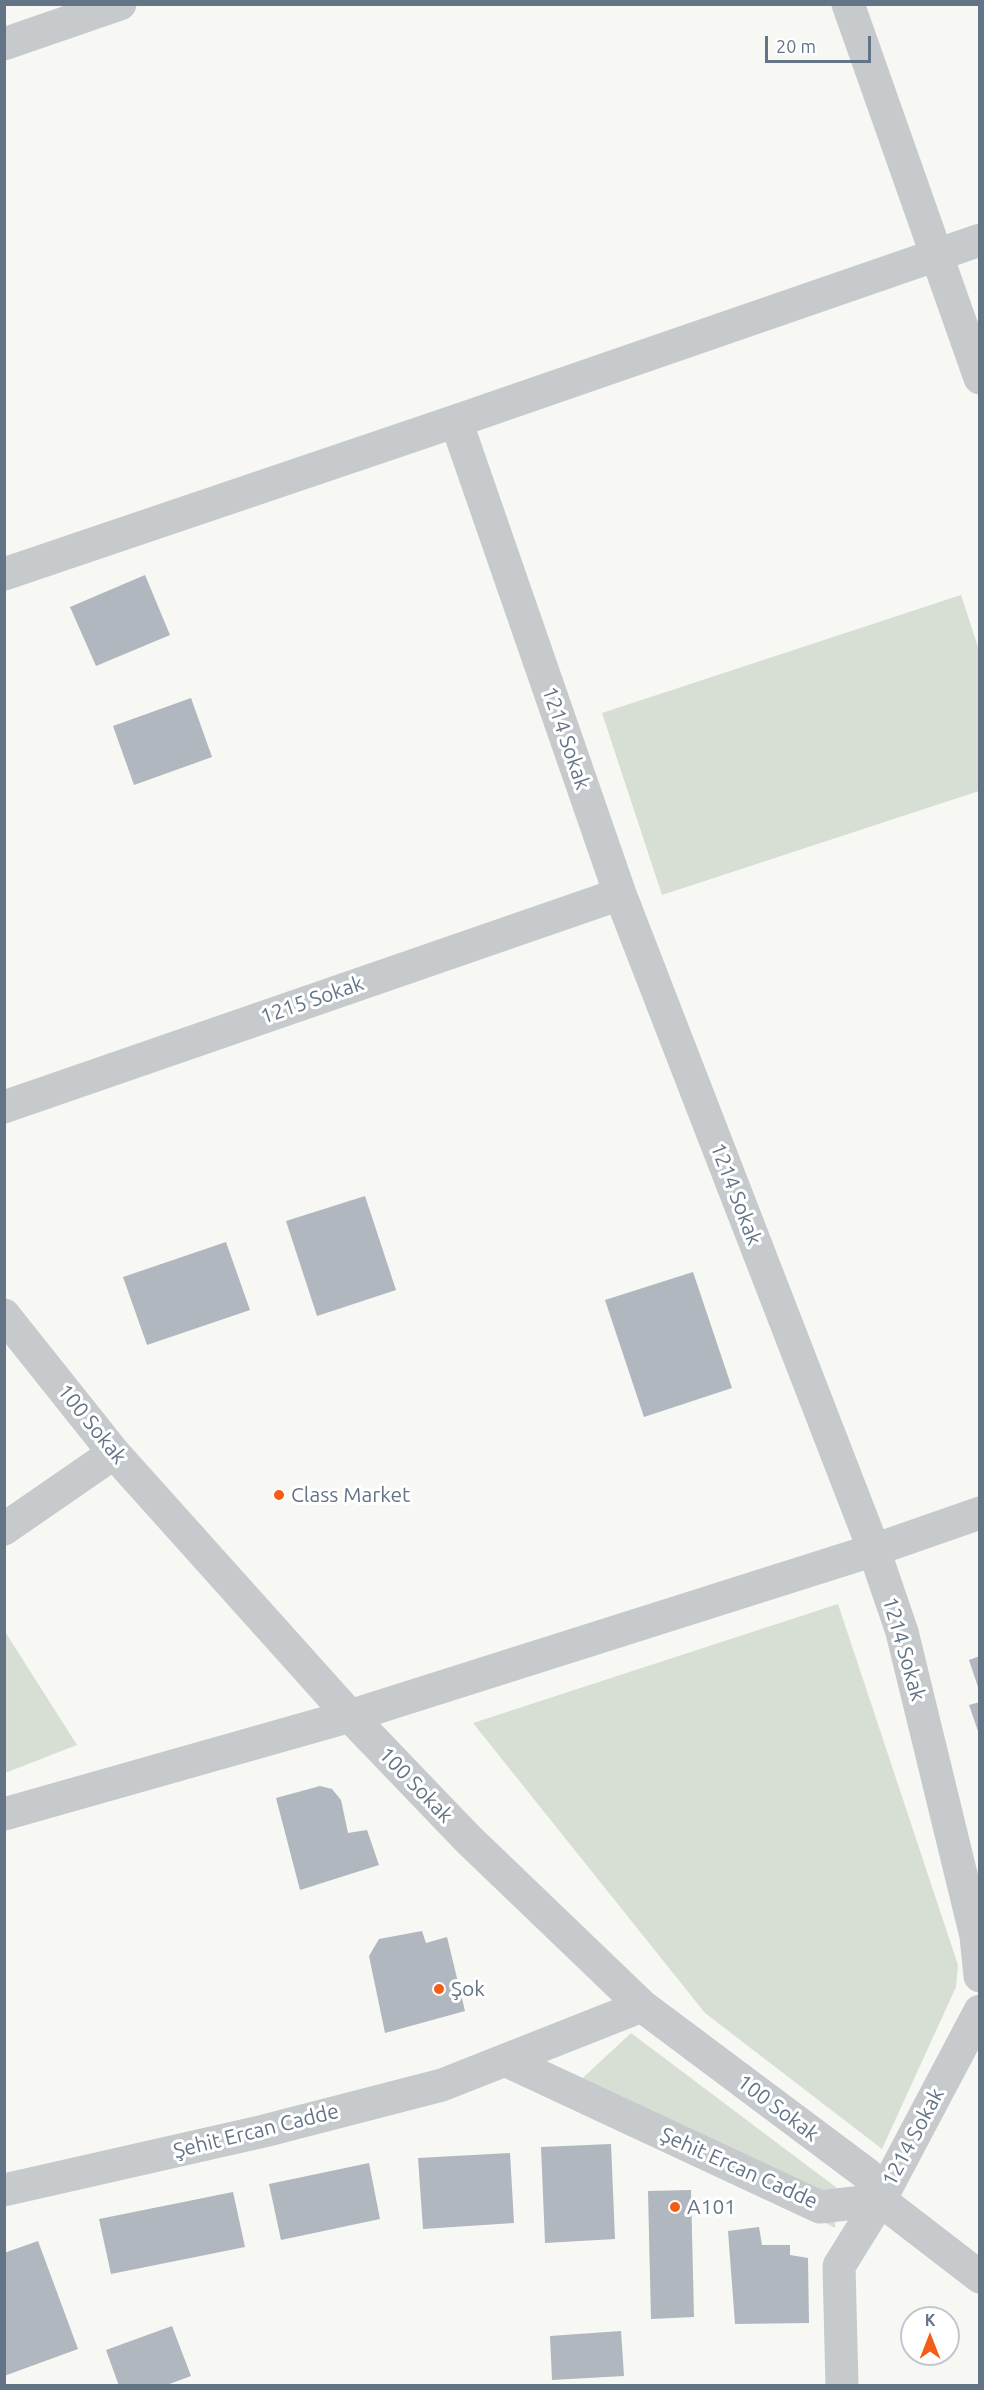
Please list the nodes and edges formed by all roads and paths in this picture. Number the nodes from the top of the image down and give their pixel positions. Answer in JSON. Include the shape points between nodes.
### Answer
{"nodes":[{"id":1,"x":120,"y":4,"type":"edge"},
{"id":2,"x":848,"y":4,"type":"edge"},
{"id":3,"x":73,"y":13,"type":"edge"},
{"id":4,"x":4,"y":44,"type":"edge"},
{"id":5,"x":980,"y":240,"type":"edge"},
{"id":6,"x":936,"y":254,"type":"junction"},
{"id":7,"x":980,"y":378,"type":"edge"},
{"id":8,"x":456,"y":421,"type":"junction"},
{"id":9,"x":4,"y":574,"type":"edge"},
{"id":10,"x":620,"y":894,"type":"junction"},
{"id":11,"x":4,"y":1107,"type":"edge"},
{"id":12,"x":4,"y":1315,"type":"edge"},
{"id":13,"x":114,"y":1453,"type":"junction"},
{"id":14,"x":980,"y":1513,"type":"edge"},
{"id":15,"x":4,"y":1529,"type":"edge"},
{"id":16,"x":874,"y":1550,"type":"junction"},
{"id":17,"x":350,"y":1716,"type":"junction"},
{"id":18,"x":4,"y":1814,"type":"edge"},
{"id":19,"x":980,"y":1976,"type":"edge"},
{"id":20,"x":642,"y":2006,"type":"junction"},
{"id":21,"x":980,"y":2011,"type":"edge"},
{"id":22,"x":505,"y":2061,"type":"junction"},
{"id":23,"x":4,"y":2190,"type":"edge"},
{"id":24,"x":880,"y":2200,"type":"junction"},
{"id":25,"x":980,"y":2277,"type":"edge"},
{"id":26,"x":842,"y":2385,"type":"edge"}],
"edges":[{"from":1,"to":3,"type":"street"},
{"from":2,"to":6,"type":"street"},
{"from":3,"to":4,"type":"street"},
{"from":5,"to":6,"type":"street"},
{"from":6,"to":7,"type":"street"},
{"from":6,"to":8,"type":"street"},
{"from":8,"to":9,"type":"street"},
{"from":8,"to":10,"type":"street","name":"1214 Sokak"},
{"from":10,"to":11,"type":"street","name":"1215 Sokak"},
{"from":10,"to":16,"type":"street","name":"1214 Sokak"},
{"from":12,"to":13,"type":"street","name":"100 Sokak"},
{"from":13,"to":15,"type":"street"},
{"from":13,"to":17,"type":"street","name":"100 Sokak"},
{"from":14,"to":16,"type":"street"},
{"from":16,"to":17,"type":"street"},
{"from":16,"to":19,"type":"street","name":"1214 Sokak","via":[[902,1632],[976,1936]]},
{"from":17,"to":18,"type":"street"},
{"from":17,"to":20,"type":"street","name":"100 Sokak","via":[[468,1839]]},
{"from":20,"to":22,"type":"street","name":"Şehit Ercan Cadde"},
{"from":20,"to":24,"type":"street","name":"100 Sokak","via":[[868,2175]]},
{"from":21,"to":24,"type":"street","name":"1214 Sokak"},
{"from":22,"to":23,"type":"street","name":"Şehit Ercan Cadde","via":[[442,2085],[286,2126]]},
{"from":22,"to":24,"type":"street","name":"Şehit Ercan Cadde","via":[[820,2207]]},
{"from":24,"to":25,"type":"street"},
{"from":24,"to":26,"type":"street","name":"1214 Sokak","via":[[839,2266]]}]}
